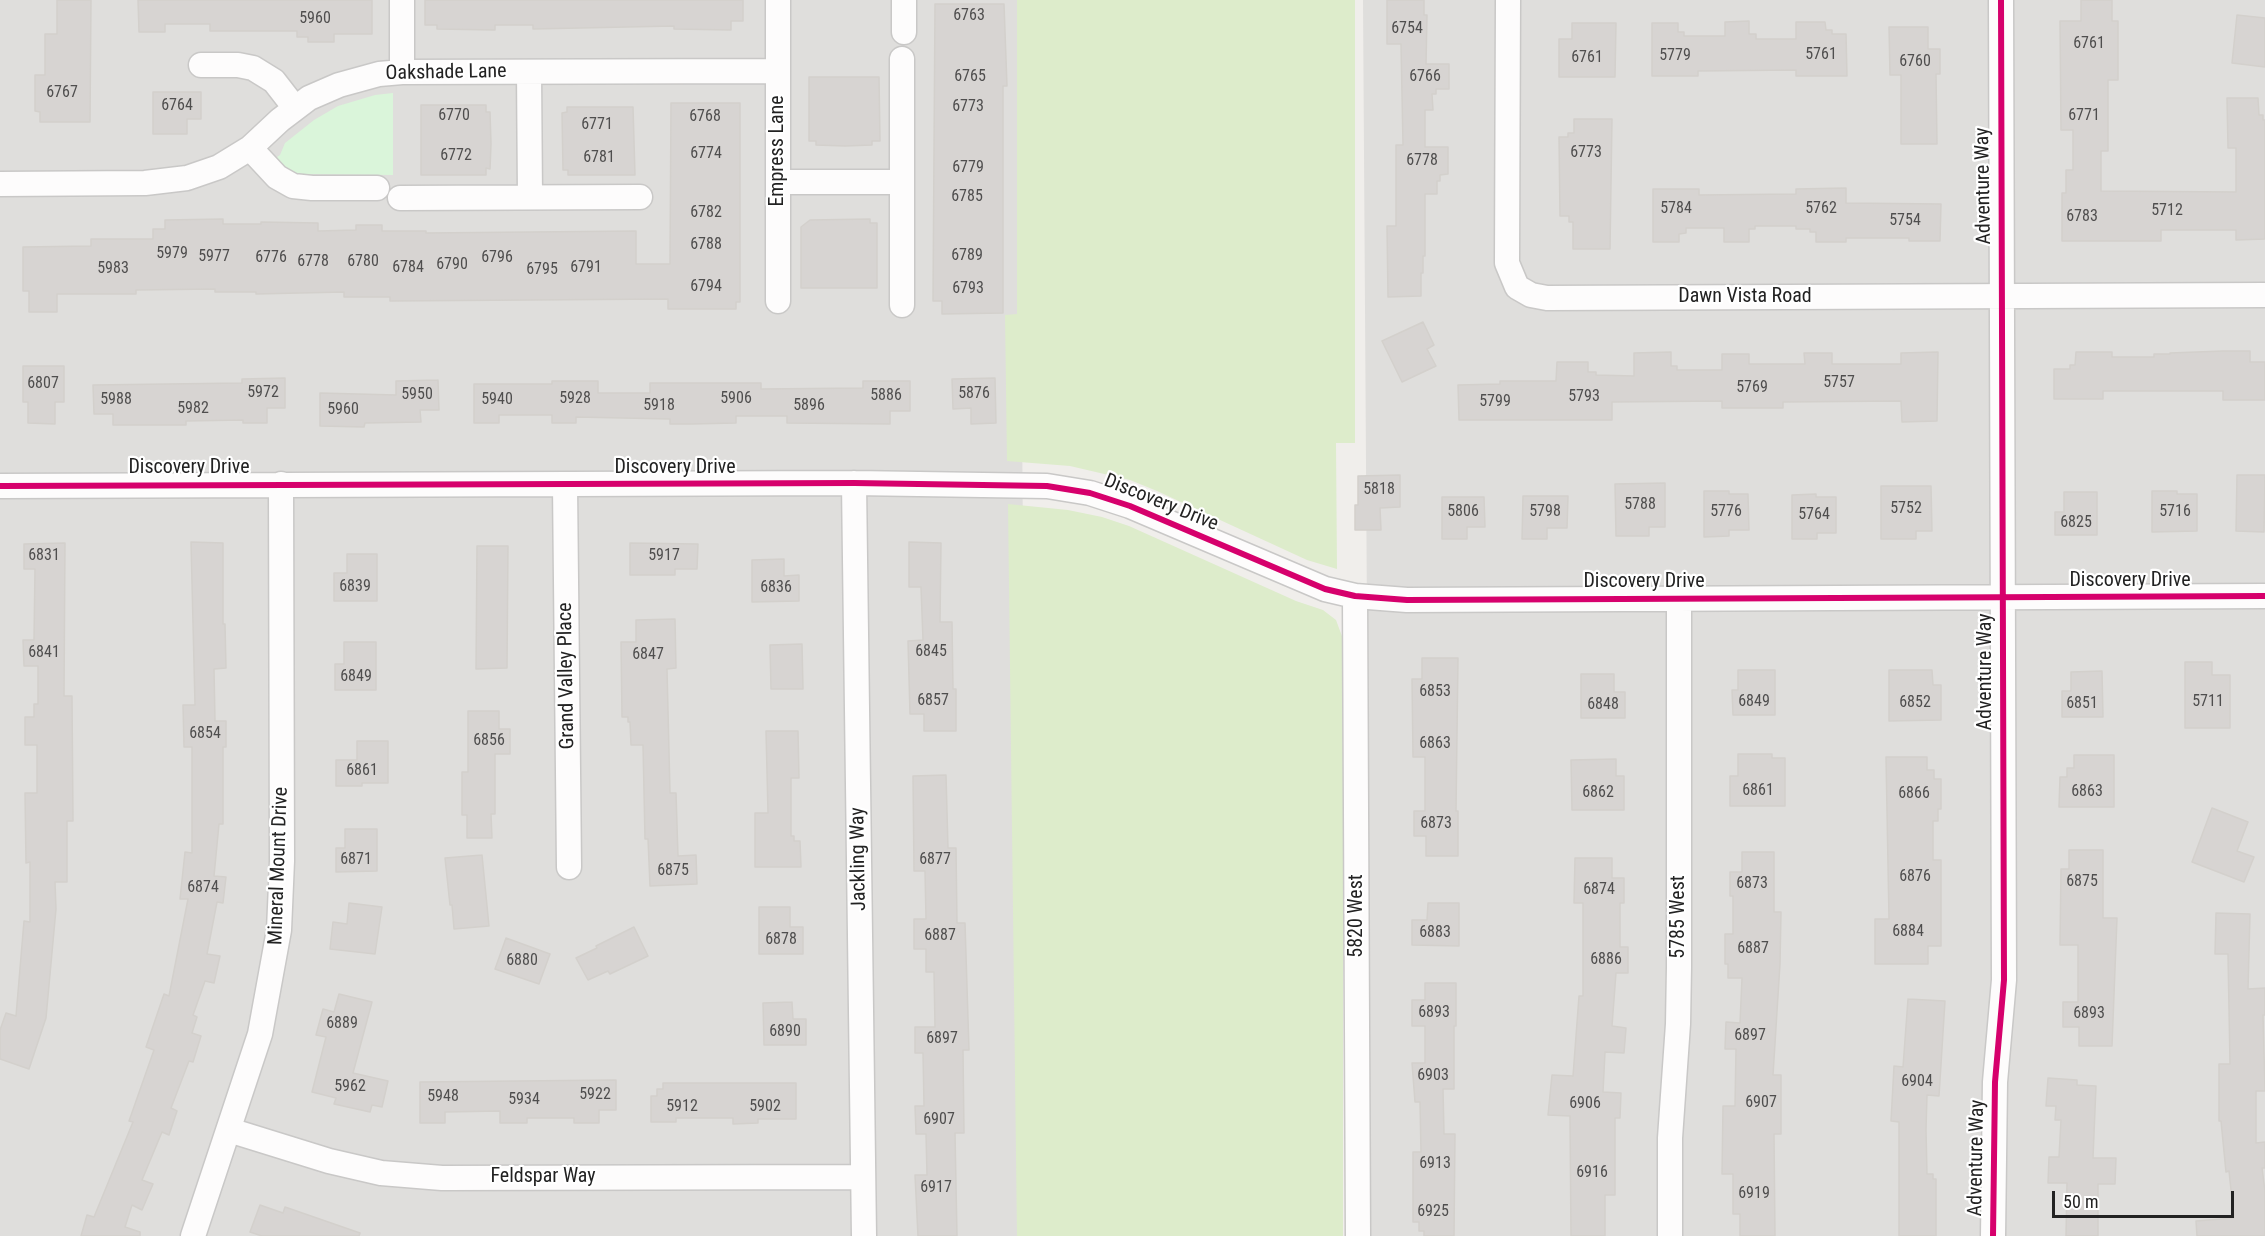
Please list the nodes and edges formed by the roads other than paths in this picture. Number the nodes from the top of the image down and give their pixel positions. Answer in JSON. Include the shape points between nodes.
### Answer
{"nodes":[{"id":1,"x":402,"y":0,"type":"edge"},
{"id":2,"x":778,"y":0,"type":"edge"},
{"id":3,"x":904,"y":0,"type":"edge"},
{"id":4,"x":1508,"y":0,"type":"edge"},
{"id":5,"x":2001,"y":0,"type":"edge"},
{"id":6,"x":904,"y":32,"type":"dead end"},
{"id":7,"x":902,"y":59,"type":"dead end"},
{"id":8,"x":201,"y":65,"type":"dead end"},
{"id":9,"x":778,"y":71,"type":"junction"},
{"id":10,"x":402,"y":72,"type":"junction"},
{"id":11,"x":529,"y":72,"type":"junction"},
{"id":12,"x":295,"y":108,"type":"junction"},
{"id":13,"x":250,"y":148,"type":"junction"},
{"id":14,"x":778,"y":182,"type":"junction"},
{"id":15,"x":902,"y":182,"type":"junction"},
{"id":16,"x":0,"y":184,"type":"edge"},
{"id":17,"x":377,"y":188,"type":"dead end"},
{"id":18,"x":530,"y":197,"type":"junction"},
{"id":19,"x":640,"y":197,"type":"dead end"},
{"id":20,"x":400,"y":198,"type":"dead end"},
{"id":21,"x":2265,"y":295,"type":"edge"},
{"id":22,"x":2002,"y":296,"type":"junction"},
{"id":23,"x":778,"y":301,"type":"dead end"},
{"id":24,"x":902,"y":305,"type":"dead end"},
{"id":25,"x":854,"y":483,"type":"junction"},
{"id":26,"x":281,"y":484,"type":"junction"},
{"id":27,"x":565,"y":485,"type":"junction"},
{"id":28,"x":0,"y":486,"type":"edge"},
{"id":29,"x":1356,"y":596,"type":"junction"},
{"id":30,"x":2265,"y":596,"type":"edge"},
{"id":31,"x":1679,"y":598,"type":"junction"},
{"id":32,"x":2002,"y":598,"type":"junction"},
{"id":33,"x":569,"y":867,"type":"dead end"},
{"id":34,"x":229,"y":1130,"type":"junction"},
{"id":35,"x":863,"y":1177,"type":"junction"},
{"id":36,"x":193,"y":1236,"type":"edge"},
{"id":37,"x":864,"y":1236,"type":"edge"},
{"id":38,"x":1358,"y":1236,"type":"edge"},
{"id":39,"x":1670,"y":1236,"type":"edge"},
{"id":40,"x":1993,"y":1236,"type":"edge"}],
"edges":[{"from":1,"to":10,"type":"street"},
{"from":2,"to":9,"type":"street","name":"Empress Lane"},
{"from":3,"to":6,"type":"street"},
{"from":4,"to":22,"type":"street","name":"Dawn Vista Road","via":[[1506,255],[1512,279],[1523,292],[1547,298]]},
{"from":5,"to":22,"type":"street","name":"Adventure Way"},
{"from":7,"to":15,"type":"street"},
{"from":8,"to":12,"type":"street","via":[[246,66],[260,71],[274,81]]},
{"from":9,"to":11,"type":"street","name":"Oakshade Lane"},
{"from":9,"to":14,"type":"street","name":"Empress Lane"},
{"from":10,"to":11,"type":"street","name":"Oakshade Lane"},
{"from":10,"to":12,"type":"street","name":"Oakshade Lane","via":[[359,78],[324,91]]},
{"from":11,"to":18,"type":"street"},
{"from":12,"to":13,"type":"street","name":"Oakshade Lane"},
{"from":13,"to":16,"type":"street","name":"Oakshade Lane","via":[[187,178],[145,183]]},
{"from":13,"to":17,"type":"street","via":[[277,177],[293,186]]},
{"from":14,"to":15,"type":"street"},
{"from":14,"to":23,"type":"street","name":"Empress Lane"},
{"from":15,"to":24,"type":"street"},
{"from":18,"to":19,"type":"street"},
{"from":18,"to":20,"type":"street"},
{"from":21,"to":22,"type":"street","name":"Dawn Vista Road"},
{"from":22,"to":32,"type":"street","name":"Adventure Way"},
{"from":25,"to":27,"type":"street","name":"Discovery Drive"},
{"from":25,"to":29,"type":"street","name":"Discovery Drive","via":[[1047,486],[1090,493],[1130,506],[1325,589]]},
{"from":25,"to":35,"type":"street","name":"Jackling Way"},
{"from":26,"to":27,"type":"street","name":"Discovery Drive"},
{"from":26,"to":28,"type":"street","name":"Discovery Drive"},
{"from":26,"to":34,"type":"street","name":"Mineral Mount Drive","via":[[279,930],[260,1034]]},
{"from":27,"to":33,"type":"street","name":"Grand Valley Place"},
{"from":29,"to":31,"type":"street","name":"Discovery Drive","via":[[1407,600]]},
{"from":29,"to":38,"type":"street","name":"5820 West"},
{"from":30,"to":32,"type":"street","name":"Discovery Drive"},
{"from":31,"to":32,"type":"street","name":"Discovery Drive"},
{"from":31,"to":39,"type":"street","name":"5785 West","via":[[1679,967],[1670,1138]]},
{"from":32,"to":40,"type":"street","name":"Adventure Way","via":[[2004,980],[1995,1082]]},
{"from":34,"to":35,"type":"street","name":"Feldspar Way","via":[[371,1171],[442,1178]]},
{"from":34,"to":36,"type":"street","name":"Mineral Mount Drive"},
{"from":35,"to":37,"type":"street","name":"Jackling Way"}]}
